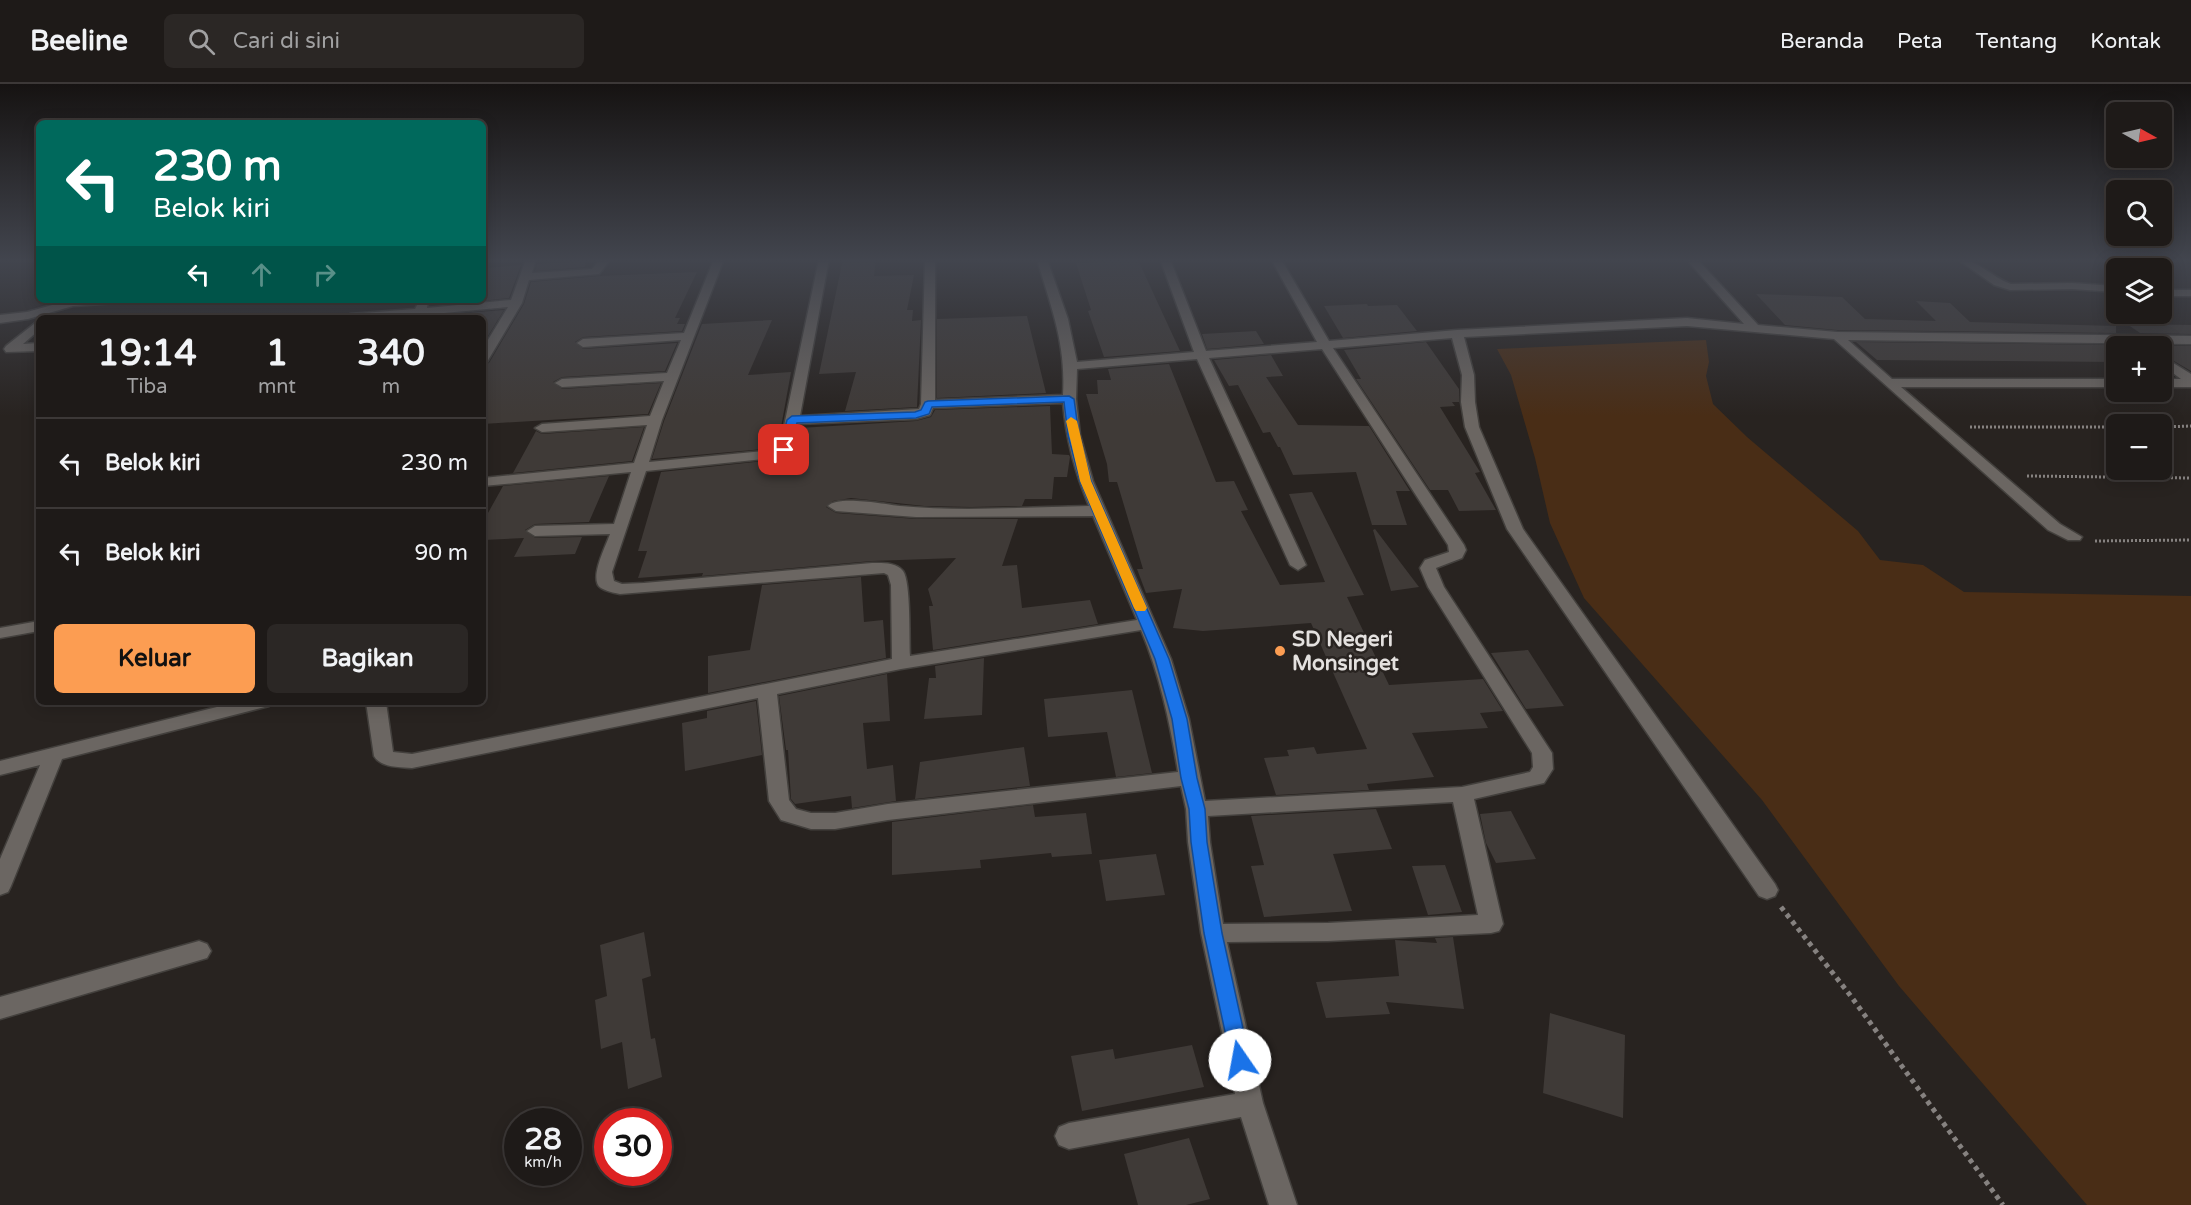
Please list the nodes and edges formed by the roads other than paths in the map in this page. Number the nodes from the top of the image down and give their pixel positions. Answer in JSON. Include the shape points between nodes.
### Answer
{"nodes":[{"id":1,"x":39,"y":311,"type":"edge"},
{"id":2,"x":426,"y":311,"type":"edge"},
{"id":3,"x":511,"y":311,"type":"edge"},
{"id":4,"x":699,"y":311,"type":"edge"},
{"id":5,"x":814,"y":311,"type":"edge"},
{"id":6,"x":929,"y":311,"type":"edge"},
{"id":7,"x":1059,"y":311,"type":"edge"},
{"id":8,"x":1185,"y":311,"type":"edge"},
{"id":9,"x":1306,"y":311,"type":"edge"},
{"id":10,"x":1739,"y":311,"type":"edge"},
{"id":11,"x":419,"y":312,"type":"joint"},
{"id":12,"x":384,"y":315,"type":"edge"},
{"id":13,"x":0,"y":319,"type":"edge"},
{"id":14,"x":36,"y":327,"type":"edge"},
{"id":15,"x":1755,"y":329,"type":"junction"},
{"id":16,"x":1459,"y":334,"type":"junction"},
{"id":17,"x":689,"y":336,"type":"junction"},
{"id":18,"x":1837,"y":336,"type":"junction"},
{"id":19,"x":2106,"y":339,"type":"edge"},
{"id":20,"x":2172,"y":340,"type":"edge"},
{"id":21,"x":2191,"y":340,"type":"edge"},
{"id":22,"x":583,"y":343,"type":"dead end"},
{"id":23,"x":1326,"y":346,"type":"junction"},
{"id":24,"x":36,"y":348,"type":"edge"},
{"id":25,"x":5,"y":354,"type":"edge"},
{"id":26,"x":486,"y":354,"type":"edge"},
{"id":27,"x":1202,"y":357,"type":"junction"},
{"id":28,"x":1071,"y":366,"type":"junction"},
{"id":29,"x":2172,"y":367,"type":"edge"},
{"id":30,"x":672,"y":377,"type":"junction"},
{"id":31,"x":2191,"y":381,"type":"edge"},
{"id":32,"x":2172,"y":382,"type":"edge"},
{"id":33,"x":562,"y":383,"type":"dead end"},
{"id":34,"x":1890,"y":383,"type":"junction"},
{"id":35,"x":2106,"y":383,"type":"edge"},
{"id":36,"x":1069,"y":399,"type":"junction"},
{"id":37,"x":928,"y":404,"type":"junction"},
{"id":38,"x":655,"y":420,"type":"junction"},
{"id":39,"x":792,"y":420,"type":"junction"},
{"id":40,"x":542,"y":428,"type":"dead end"},
{"id":41,"x":640,"y":467,"type":"junction"},
{"id":42,"x":486,"y":482,"type":"edge"},
{"id":43,"x":836,"y":506,"type":"dead end"},
{"id":44,"x":1098,"y":511,"type":"junction"},
{"id":45,"x":619,"y":529,"type":"junction"},
{"id":46,"x":535,"y":531,"type":"dead end"},
{"id":47,"x":2074,"y":537,"type":"road end"},
{"id":48,"x":1298,"y":566,"type":"dead end"},
{"id":49,"x":1147,"y":624,"type":"junction"},
{"id":50,"x":36,"y":627,"type":"edge"},
{"id":51,"x":0,"y":633,"type":"edge"},
{"id":52,"x":901,"y":663,"type":"junction"},
{"id":53,"x":767,"y":689,"type":"junction"},
{"id":54,"x":250,"y":705,"type":"edge"},
{"id":55,"x":376,"y":705,"type":"edge"},
{"id":56,"x":54,"y":755,"type":"junction"},
{"id":57,"x":0,"y":768,"type":"edge"},
{"id":58,"x":1189,"y":778,"type":"junction"},
{"id":59,"x":1462,"y":794,"type":"junction"},
{"id":60,"x":1197,"y":809,"type":"junction"},
{"id":61,"x":0,"y":886,"type":"edge"},
{"id":62,"x":1767,"y":890,"type":"road end"},
{"id":63,"x":1213,"y":933,"type":"junction"},
{"id":64,"x":199,"y":951,"type":"dead end"},
{"id":65,"x":0,"y":1008,"type":"edge"},
{"id":66,"x":1250,"y":1103,"type":"junction"},
{"id":67,"x":1069,"y":1136,"type":"dead end"},
{"id":68,"x":1283,"y":1205,"type":"edge"}],
"edges":[{"from":1,"to":13,"type":"street"},
{"from":2,"to":11,"type":"street"},
{"from":3,"to":26,"type":"street"},
{"from":4,"to":17,"type":"street"},
{"from":5,"to":39,"type":"street"},
{"from":6,"to":37,"type":"street"},
{"from":7,"to":28,"type":"street"},
{"from":8,"to":27,"type":"street"},
{"from":9,"to":23,"type":"street"},
{"from":10,"to":15,"type":"street"},
{"from":11,"to":12,"type":"street"},
{"from":14,"to":25,"type":"street"},
{"from":15,"to":16,"type":"street","via":[[1687,322]]},
{"from":15,"to":18,"type":"street"},
{"from":16,"to":23,"type":"street"},
{"from":16,"to":62,"type":"street","via":[[1473,427],[1515,529]]},
{"from":17,"to":22,"type":"street"},
{"from":17,"to":30,"type":"street"},
{"from":18,"to":19,"type":"street"},
{"from":18,"to":34,"type":"street"},
{"from":20,"to":21,"type":"street"},
{"from":23,"to":27,"type":"street"},
{"from":23,"to":59,"type":"street","via":[[1456,545],[1456,555],[1431,563],[1428,568],[1436,587],[1542,753],[1543,772],[1537,778]]},
{"from":24,"to":25,"type":"street"},
{"from":27,"to":28,"type":"street"},
{"from":27,"to":48,"type":"street"},
{"from":28,"to":36,"type":"street"},
{"from":29,"to":31,"type":"street"},
{"from":30,"to":33,"type":"street"},
{"from":30,"to":38,"type":"street"},
{"from":31,"to":32,"type":"street"},
{"from":34,"to":35,"type":"street"},
{"from":34,"to":47,"type":"street","via":[[2055,527]]},
{"from":36,"to":37,"type":"street"},
{"from":36,"to":44,"type":"street","via":[[1073,435]]},
{"from":37,"to":39,"type":"street","via":[[925,412],[916,415]]},
{"from":38,"to":40,"type":"street"},
{"from":38,"to":41,"type":"street"},
{"from":39,"to":41,"type":"street","via":[[787,446],[779,454]]},
{"from":41,"to":42,"type":"street"},
{"from":41,"to":45,"type":"street"},
{"from":43,"to":44,"type":"street","via":[[916,512]]},
{"from":44,"to":49,"type":"street"},
{"from":45,"to":46,"type":"street"},
{"from":45,"to":52,"type":"street","via":[[604,572],[606,584],[620,589],[888,568],[896,573],[900,585]]},
{"from":49,"to":52,"type":"street"},
{"from":49,"to":58,"type":"street","via":[[1162,659],[1179,719]]},
{"from":50,"to":51,"type":"street"},
{"from":52,"to":53,"type":"street"},
{"from":53,"to":55,"type":"street","via":[[412,761],[384,756]]},
{"from":53,"to":58,"type":"street","via":[[779,801],[789,814],[811,821]]},
{"from":54,"to":56,"type":"street"},
{"from":56,"to":57,"type":"street"},
{"from":56,"to":61,"type":"street"},
{"from":58,"to":60,"type":"street"},
{"from":59,"to":60,"type":"street"},
{"from":59,"to":63,"type":"street","via":[[1491,924]]},
{"from":60,"to":63,"type":"street"},
{"from":63,"to":66,"type":"street"},
{"from":64,"to":65,"type":"street"},
{"from":66,"to":67,"type":"street"},
{"from":66,"to":68,"type":"street"}]}
